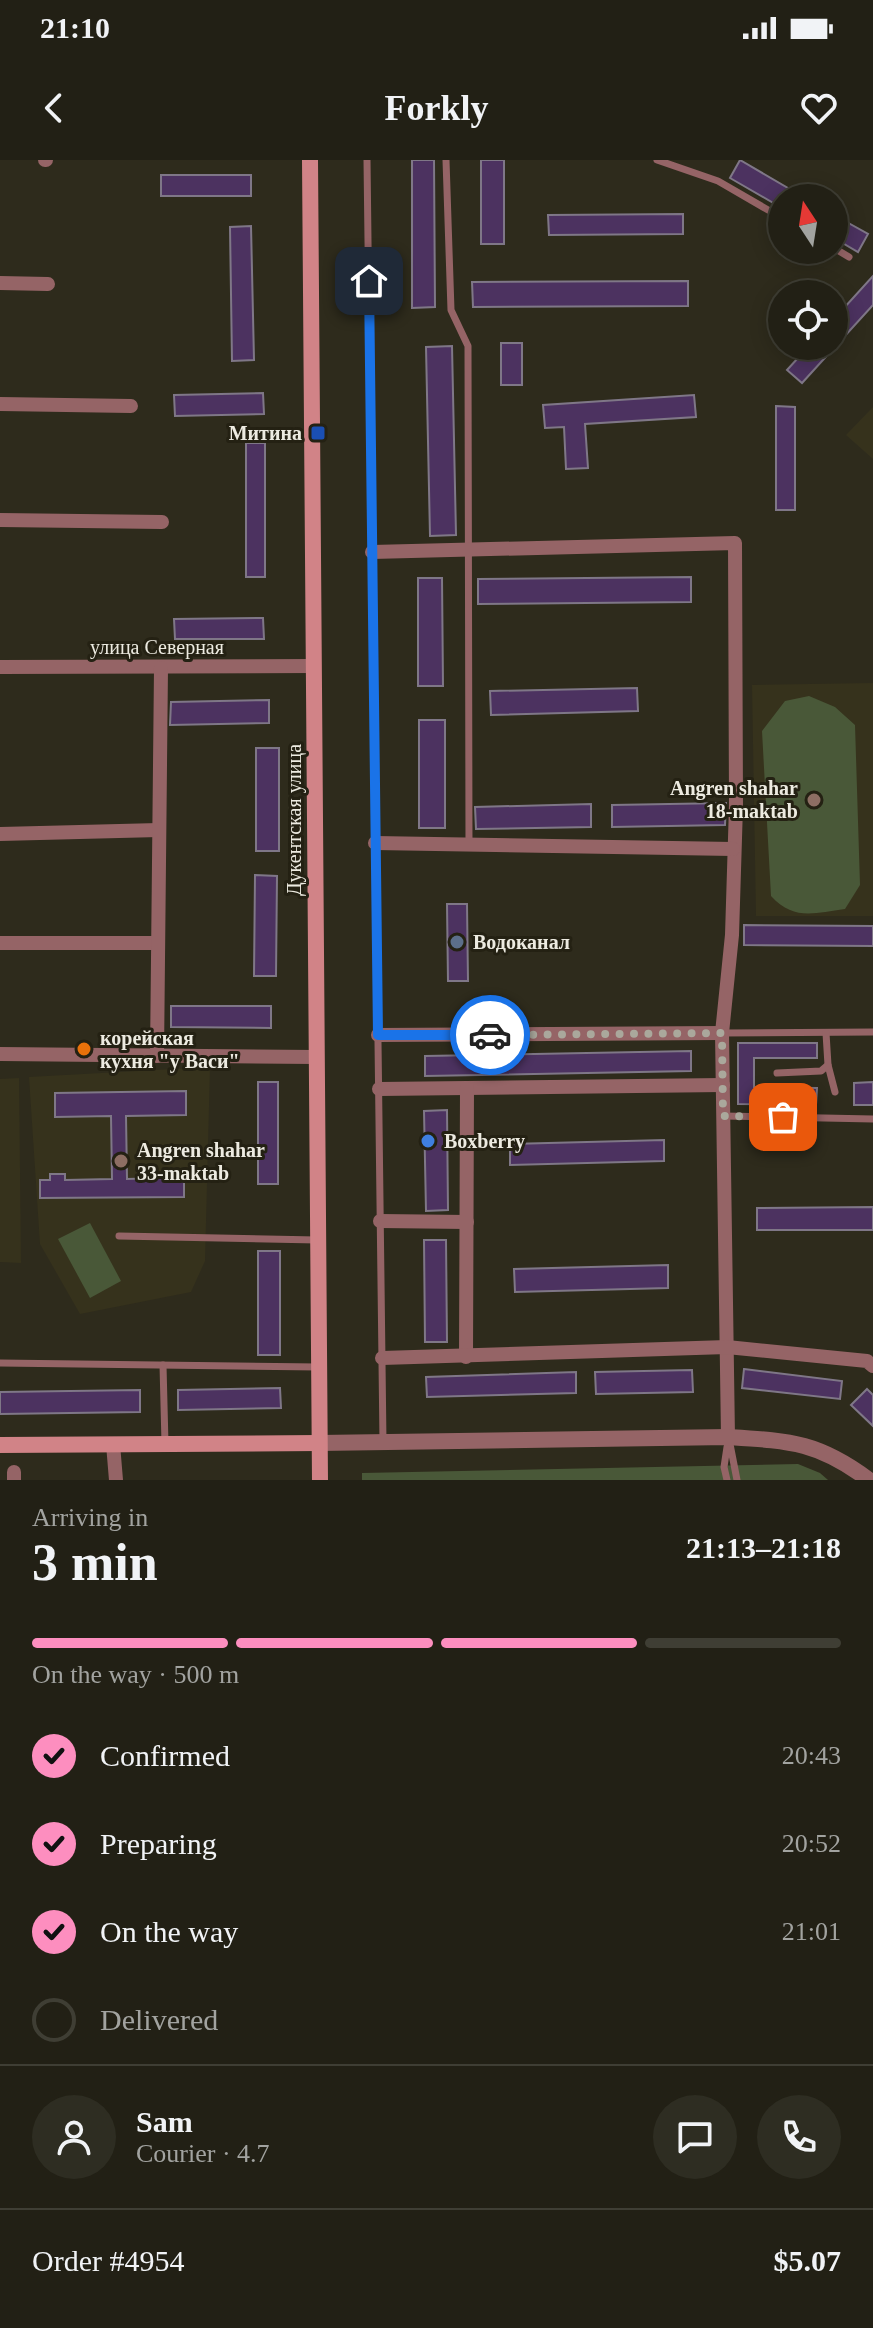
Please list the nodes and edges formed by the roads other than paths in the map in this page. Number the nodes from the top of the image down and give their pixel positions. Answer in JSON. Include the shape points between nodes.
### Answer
{"nodes":[{"id":1,"x":310,"y":160,"type":"edge"},
{"id":2,"x":367,"y":160,"type":"edge"},
{"id":3,"x":446,"y":160,"type":"edge"},
{"id":4,"x":657,"y":160,"type":"edge"},
{"id":5,"x":768,"y":210,"type":"edge"},
{"id":6,"x":0,"y":283,"type":"edge"},
{"id":7,"x":48,"y":284,"type":"dead end"},
{"id":8,"x":0,"y":404,"type":"edge"},
{"id":9,"x":131,"y":406,"type":"dead end"},
{"id":10,"x":0,"y":520,"type":"edge"},
{"id":11,"x":162,"y":522,"type":"dead end"},
{"id":12,"x":468,"y":550,"type":"junction"},
{"id":13,"x":372,"y":552,"type":"junction"},
{"id":14,"x":314,"y":666,"type":"junction"},
{"id":15,"x":0,"y":667,"type":"edge"},
{"id":16,"x":161,"y":668,"type":"junction"},
{"id":17,"x":159,"y":830,"type":"junction"},
{"id":18,"x":0,"y":834,"type":"edge"},
{"id":19,"x":375,"y":843,"type":"junction"},
{"id":20,"x":469,"y":845,"type":"junction"},
{"id":21,"x":733,"y":849,"type":"junction"},
{"id":22,"x":0,"y":943,"type":"edge"},
{"id":23,"x":158,"y":943,"type":"junction"},
{"id":24,"x":873,"y":1032,"type":"edge"},
{"id":25,"x":722,"y":1033,"type":"junction"},
{"id":26,"x":826,"y":1033,"type":"junction"},
{"id":27,"x":378,"y":1035,"type":"junction"},
{"id":28,"x":0,"y":1054,"type":"edge"},
{"id":29,"x":157,"y":1056,"type":"junction"},
{"id":30,"x":315,"y":1057,"type":"junction"},
{"id":31,"x":828,"y":1065,"type":"junction"},
{"id":32,"x":777,"y":1073,"type":"dead end"},
{"id":33,"x":723,"y":1085,"type":"junction"},
{"id":34,"x":467,"y":1088,"type":"junction"},
{"id":35,"x":379,"y":1089,"type":"junction"},
{"id":36,"x":835,"y":1092,"type":"dead end"},
{"id":37,"x":723,"y":1116,"type":"junction"},
{"id":38,"x":873,"y":1119,"type":"edge"},
{"id":39,"x":380,"y":1221,"type":"junction"},
{"id":40,"x":467,"y":1222,"type":"junction"},
{"id":41,"x":119,"y":1236,"type":"dead end"},
{"id":42,"x":317,"y":1240,"type":"junction"},
{"id":43,"x":727,"y":1347,"type":"junction"},
{"id":44,"x":466,"y":1357,"type":"junction"},
{"id":45,"x":382,"y":1358,"type":"junction"},
{"id":46,"x":0,"y":1363,"type":"edge"},
{"id":47,"x":163,"y":1365,"type":"junction"},
{"id":48,"x":873,"y":1366,"type":"edge"},
{"id":49,"x":319,"y":1367,"type":"junction"},
{"id":50,"x":728,"y":1437,"type":"junction"},
{"id":51,"x":383,"y":1442,"type":"junction"},
{"id":52,"x":319,"y":1443,"type":"junction"},
{"id":53,"x":113,"y":1444,"type":"junction"},
{"id":54,"x":165,"y":1444,"type":"junction"},
{"id":55,"x":0,"y":1445,"type":"edge"},
{"id":56,"x":116,"y":1480,"type":"edge"},
{"id":57,"x":320,"y":1480,"type":"edge"},
{"id":58,"x":727,"y":1480,"type":"edge"},
{"id":59,"x":737,"y":1480,"type":"edge"},
{"id":60,"x":869,"y":1480,"type":"edge"}],
"edges":[{"from":1,"to":14,"type":"main road","name":"Дукентская улица"},
{"from":2,"to":13,"type":"lane"},
{"from":3,"to":12,"type":"lane","via":[[451,310],[468,346]]},
{"from":4,"to":5,"type":"lane","via":[[718,181]]},
{"from":6,"to":7,"type":"street"},
{"from":8,"to":9,"type":"street"},
{"from":10,"to":11,"type":"street"},
{"from":12,"to":13,"type":"street"},
{"from":12,"to":20,"type":"lane"},
{"from":12,"to":21,"type":"street","via":[[735,543]]},
{"from":13,"to":19,"type":"lane"},
{"from":14,"to":16,"type":"street","name":"улица Северная"},
{"from":14,"to":30,"type":"main road","name":"Дукентская улица"},
{"from":15,"to":16,"type":"street","name":"улица Северная"},
{"from":16,"to":17,"type":"street"},
{"from":17,"to":18,"type":"street"},
{"from":17,"to":23,"type":"street"},
{"from":19,"to":20,"type":"street"},
{"from":19,"to":27,"type":"lane"},
{"from":20,"to":21,"type":"street"},
{"from":21,"to":25,"type":"street","via":[[732,935]]},
{"from":22,"to":23,"type":"street"},
{"from":23,"to":29,"type":"street"},
{"from":24,"to":26,"type":"lane"},
{"from":25,"to":26,"type":"lane"},
{"from":25,"to":27,"type":"street"},
{"from":25,"to":33,"type":"street"},
{"from":26,"to":31,"type":"lane"},
{"from":27,"to":35,"type":"lane"},
{"from":28,"to":29,"type":"street"},
{"from":29,"to":30,"type":"street"},
{"from":30,"to":42,"type":"main road","name":"Дукентская улица"},
{"from":31,"to":32,"type":"lane","via":[[821,1071]]},
{"from":31,"to":36,"type":"lane"},
{"from":33,"to":34,"type":"street"},
{"from":33,"to":37,"type":"street"},
{"from":34,"to":35,"type":"street"},
{"from":34,"to":40,"type":"street"},
{"from":35,"to":39,"type":"lane"},
{"from":37,"to":38,"type":"lane"},
{"from":37,"to":43,"type":"street"},
{"from":39,"to":40,"type":"street"},
{"from":39,"to":45,"type":"lane"},
{"from":40,"to":44,"type":"street"},
{"from":41,"to":42,"type":"lane"},
{"from":42,"to":49,"type":"main road","name":"Дукентская улица"},
{"from":43,"to":44,"type":"street"},
{"from":43,"to":48,"type":"street","via":[[867,1361]]},
{"from":43,"to":50,"type":"street"},
{"from":44,"to":45,"type":"street"},
{"from":45,"to":51,"type":"lane"},
{"from":46,"to":47,"type":"lane"},
{"from":47,"to":49,"type":"lane"},
{"from":47,"to":54,"type":"lane"},
{"from":49,"to":52,"type":"main road","name":"Дукентская улица"},
{"from":50,"to":51,"type":"street"},
{"from":50,"to":58,"type":"lane"},
{"from":50,"to":59,"type":"lane"},
{"from":50,"to":60,"type":"street","via":[[793,1441],[837,1456]]},
{"from":51,"to":52,"type":"street"},
{"from":52,"to":54,"type":"main road"},
{"from":52,"to":57,"type":"main road","name":"Дукентская улица"},
{"from":53,"to":54,"type":"main road"},
{"from":53,"to":55,"type":"main road"},
{"from":53,"to":56,"type":"street"}]}
